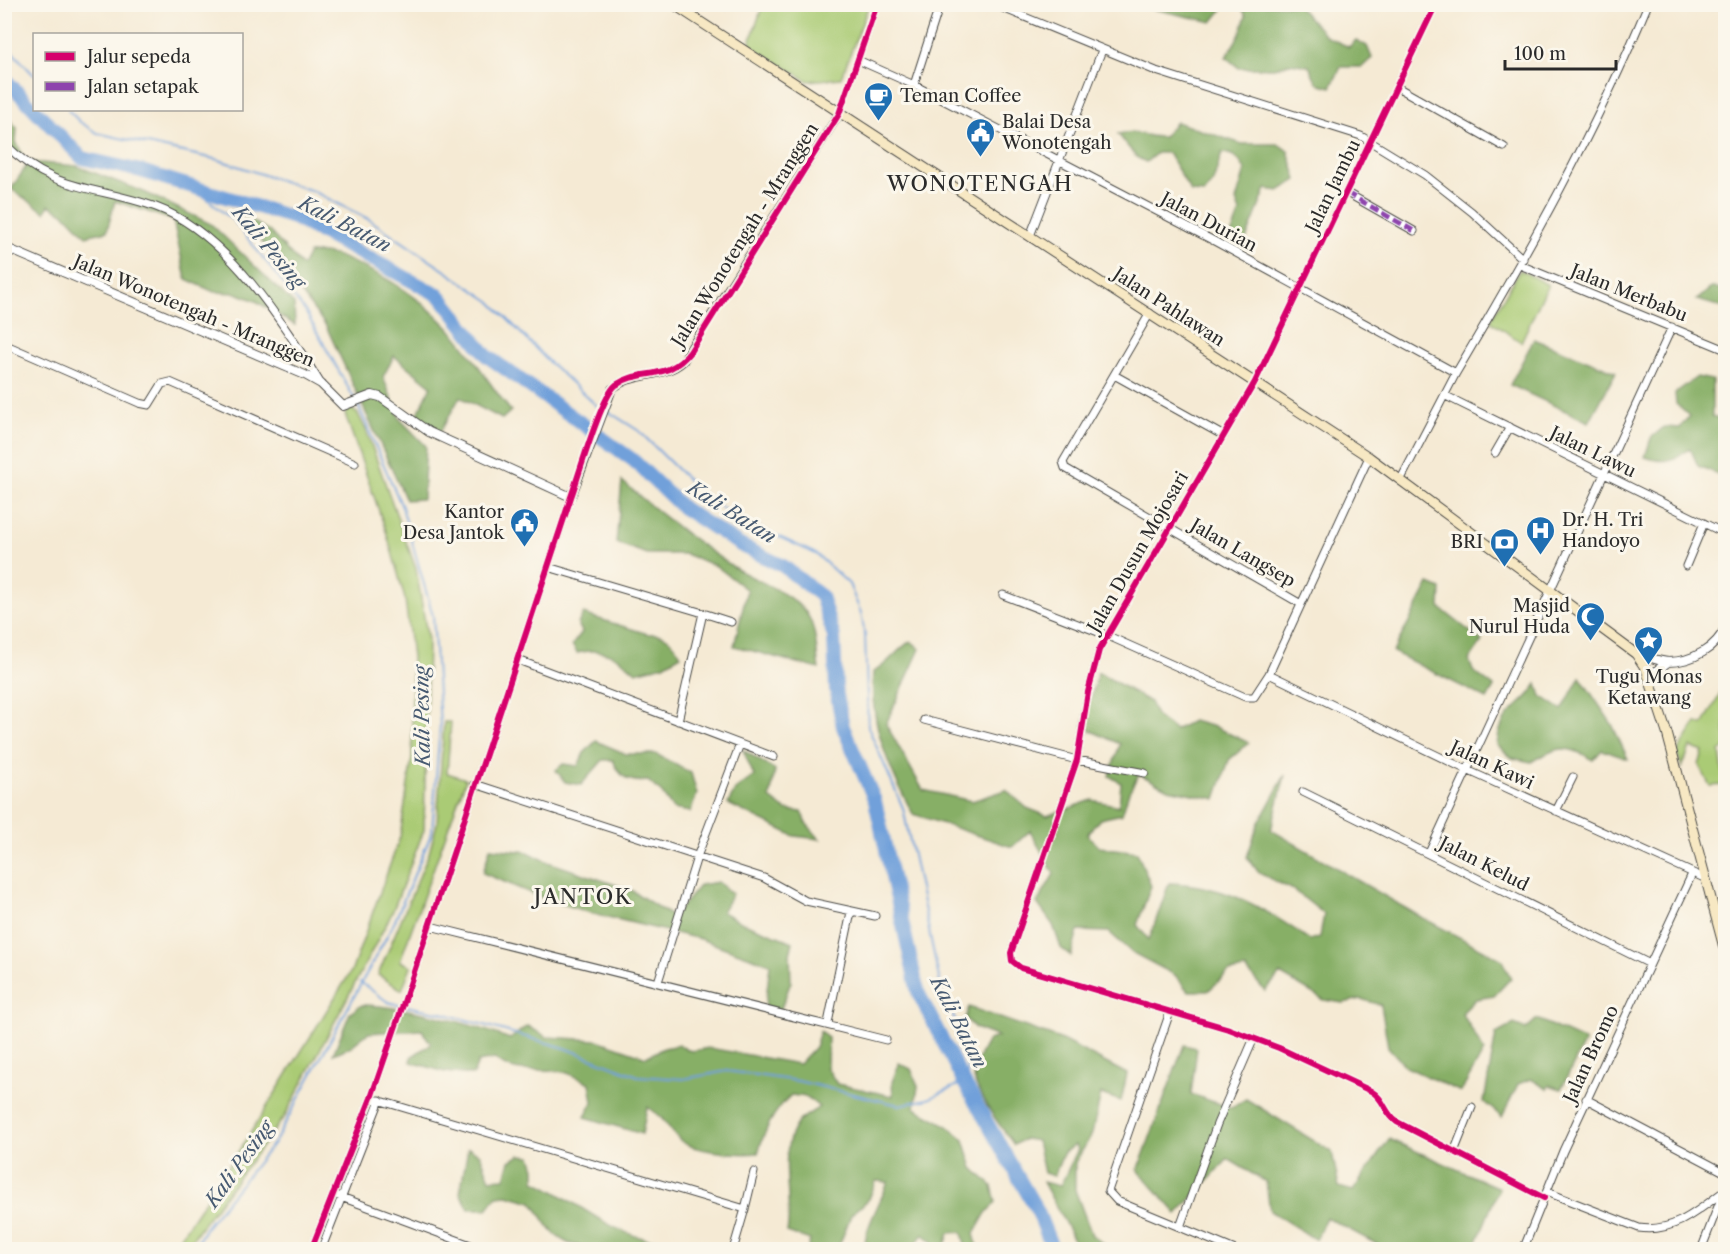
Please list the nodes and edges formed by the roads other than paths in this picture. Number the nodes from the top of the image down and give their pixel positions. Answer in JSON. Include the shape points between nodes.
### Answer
{"nodes":[{"id":1,"x":673,"y":4,"type":"edge"},
{"id":2,"x":877,"y":4,"type":"edge"},
{"id":3,"x":924,"y":4,"type":"edge"},
{"id":4,"x":993,"y":4,"type":"edge"},
{"id":5,"x":1436,"y":4,"type":"edge"},
{"id":6,"x":1648,"y":4,"type":"edge"},
{"id":7,"x":939,"y":7,"type":"edge"},
{"id":8,"x":1102,"y":50,"type":"junction"},
{"id":9,"x":858,"y":60,"type":"junction"},
{"id":10,"x":914,"y":85,"type":"junction"},
{"id":11,"x":1397,"y":87,"type":"junction"},
{"id":12,"x":839,"y":114,"type":"junction"},
{"id":13,"x":1371,"y":142,"type":"junction"},
{"id":14,"x":4,"y":143,"type":"edge"},
{"id":15,"x":1504,"y":147,"type":"dead end"},
{"id":16,"x":1059,"y":161,"type":"junction"},
{"id":17,"x":1347,"y":193,"type":"junction"},
{"id":18,"x":1414,"y":231,"type":"dead end"},
{"id":19,"x":1030,"y":236,"type":"junction"},
{"id":20,"x":4,"y":247,"type":"edge"},
{"id":21,"x":1522,"y":262,"type":"junction"},
{"id":22,"x":1300,"y":288,"type":"junction"},
{"id":23,"x":1150,"y":313,"type":"junction"},
{"id":24,"x":1672,"y":327,"type":"junction"},
{"id":25,"x":4,"y":344,"type":"edge"},
{"id":26,"x":1725,"y":350,"type":"edge"},
{"id":27,"x":1456,"y":373,"type":"junction"},
{"id":28,"x":1116,"y":376,"type":"junction"},
{"id":29,"x":1255,"y":382,"type":"junction"},
{"id":30,"x":321,"y":384,"type":"junction"},
{"id":31,"x":1446,"y":396,"type":"junction"},
{"id":32,"x":1510,"y":427,"type":"junction"},
{"id":33,"x":1224,"y":436,"type":"junction"},
{"id":34,"x":1495,"y":453,"type":"dead end"},
{"id":35,"x":1369,"y":457,"type":"junction"},
{"id":36,"x":355,"y":463,"type":"dead end"},
{"id":37,"x":1604,"y":475,"type":"junction"},
{"id":38,"x":1401,"y":479,"type":"junction"},
{"id":39,"x":571,"y":497,"type":"junction"},
{"id":40,"x":1704,"y":523,"type":"junction"},
{"id":41,"x":1169,"y":527,"type":"junction"},
{"id":42,"x":1725,"y":534,"type":"edge"},
{"id":43,"x":1686,"y":566,"type":"dead end"},
{"id":44,"x":548,"y":567,"type":"junction"},
{"id":45,"x":1551,"y":589,"type":"junction"},
{"id":46,"x":1003,"y":596,"type":"dead end"},
{"id":47,"x":1302,"y":604,"type":"junction"},
{"id":48,"x":703,"y":613,"type":"junction"},
{"id":49,"x":731,"y":622,"type":"dead end"},
{"id":50,"x":1725,"y":626,"type":"edge"},
{"id":51,"x":1106,"y":635,"type":"junction"},
{"id":52,"x":1636,"y":654,"type":"junction"},
{"id":53,"x":518,"y":660,"type":"junction"},
{"id":54,"x":1668,"y":662,"type":"junction"},
{"id":55,"x":1269,"y":674,"type":"junction"},
{"id":56,"x":1652,"y":684,"type":"junction"},
{"id":57,"x":924,"y":720,"type":"dead end"},
{"id":58,"x":678,"y":721,"type":"junction"},
{"id":59,"x":740,"y":744,"type":"junction"},
{"id":60,"x":774,"y":757,"type":"dead end"},
{"id":61,"x":1077,"y":760,"type":"junction"},
{"id":62,"x":1467,"y":770,"type":"junction"},
{"id":63,"x":1145,"y":773,"type":"dead end"},
{"id":64,"x":1573,"y":777,"type":"dead end"},
{"id":65,"x":475,"y":784,"type":"junction"},
{"id":66,"x":1303,"y":792,"type":"dead end"},
{"id":67,"x":1556,"y":811,"type":"junction"},
{"id":68,"x":1429,"y":853,"type":"junction"},
{"id":69,"x":697,"y":857,"type":"junction"},
{"id":70,"x":1692,"y":874,"type":"junction"},
{"id":71,"x":1704,"y":878,"type":"junction"},
{"id":72,"x":851,"y":912,"type":"junction"},
{"id":73,"x":874,"y":916,"type":"dead end"},
{"id":74,"x":430,"y":926,"type":"junction"},
{"id":75,"x":1725,"y":955,"type":"edge"},
{"id":76,"x":1650,"y":964,"type":"junction"},
{"id":77,"x":658,"y":982,"type":"junction"},
{"id":78,"x":1170,"y":1012,"type":"junction"},
{"id":79,"x":828,"y":1023,"type":"junction"},
{"id":80,"x":1254,"y":1038,"type":"junction"},
{"id":81,"x":886,"y":1040,"type":"dead end"},
{"id":82,"x":371,"y":1098,"type":"junction"},
{"id":83,"x":1587,"y":1099,"type":"junction"},
{"id":84,"x":380,"y":1100,"type":"junction"},
{"id":85,"x":1472,"y":1107,"type":"dead end"},
{"id":86,"x":1454,"y":1152,"type":"junction"},
{"id":87,"x":754,"y":1173,"type":"dead end"},
{"id":88,"x":1725,"y":1173,"type":"edge"},
{"id":89,"x":1724,"y":1189,"type":"edge"},
{"id":90,"x":1546,"y":1194,"type":"junction"},
{"id":91,"x":337,"y":1196,"type":"junction"},
{"id":92,"x":745,"y":1209,"type":"junction"},
{"id":93,"x":1180,"y":1227,"type":"junction"},
{"id":94,"x":312,"y":1250,"type":"edge"},
{"id":95,"x":321,"y":1250,"type":"edge"},
{"id":96,"x":484,"y":1250,"type":"edge"},
{"id":97,"x":733,"y":1250,"type":"edge"},
{"id":98,"x":1235,"y":1250,"type":"edge"},
{"id":99,"x":1523,"y":1250,"type":"edge"},
{"id":100,"x":1701,"y":1250,"type":"edge"}],
"edges":[{"from":1,"to":12,"type":"main road","name":"Jalan Pahlawan"},
{"from":2,"to":9,"type":"street"},
{"from":3,"to":7,"type":"street"},
{"from":4,"to":8,"type":"street"},
{"from":5,"to":11,"type":"street","name":"Jalan Jambu"},
{"from":6,"to":21,"type":"street","via":[[1593,129]]},
{"from":7,"to":10,"type":"street"},
{"from":8,"to":13,"type":"street","via":[[1156,71],[1331,125]]},
{"from":8,"to":16,"type":"street"},
{"from":9,"to":10,"type":"street","name":"Jalan Durian"},
{"from":9,"to":12,"type":"street"},
{"from":10,"to":16,"type":"street","name":"Jalan Durian"},
{"from":11,"to":13,"type":"street","name":"Jalan Jambu"},
{"from":11,"to":15,"type":"street"},
{"from":12,"to":19,"type":"main road","name":"Jalan Pahlawan"},
{"from":12,"to":39,"type":"street","name":"Jalan Wonotengah - Mranggen","via":[[683,361],[616,385],[606,400]]},
{"from":13,"to":17,"type":"street","name":"Jalan Jambu"},
{"from":13,"to":21,"type":"street","via":[[1425,175],[1479,218]]},
{"from":14,"to":30,"type":"street","via":[[51,179],[159,208],[203,235],[248,279]]},
{"from":16,"to":19,"type":"street"},
{"from":16,"to":22,"type":"street","name":"Jalan Durian"},
{"from":17,"to":18,"type":"street"},
{"from":17,"to":22,"type":"street","name":"Jalan Jambu"},
{"from":19,"to":23,"type":"main road","name":"Jalan Pahlawan"},
{"from":20,"to":30,"type":"street","name":"Jalan Wonotengah - Mranggen","via":[[202,329]]},
{"from":21,"to":24,"type":"street","name":"Jalan Merbabu"},
{"from":21,"to":27,"type":"street"},
{"from":22,"to":27,"type":"street","name":"Jalan Durian"},
{"from":22,"to":29,"type":"street","name":"Jalan Jambu"},
{"from":23,"to":28,"type":"street"},
{"from":23,"to":29,"type":"main road","name":"Jalan Pahlawan"},
{"from":24,"to":26,"type":"street","name":"Jalan Merbabu"},
{"from":24,"to":37,"type":"street"},
{"from":25,"to":36,"type":"street","via":[[139,403],[149,405],[162,384],[170,382]]},
{"from":27,"to":31,"type":"street"},
{"from":28,"to":33,"type":"street"},
{"from":28,"to":41,"type":"street","name":"Jalan Langsep","via":[[1063,465]]},
{"from":29,"to":33,"type":"street","name":"Jalan Dusun Mojosari"},
{"from":29,"to":35,"type":"main road","name":"Jalan Pahlawan"},
{"from":30,"to":39,"type":"street","name":"Jalan Wonotengah - Mranggen","via":[[343,406],[368,396],[380,397],[429,432]]},
{"from":31,"to":32,"type":"street","name":"Jalan Lawu"},
{"from":31,"to":38,"type":"street"},
{"from":32,"to":34,"type":"street"},
{"from":32,"to":37,"type":"street","name":"Jalan Lawu"},
{"from":33,"to":41,"type":"street","name":"Jalan Dusun Mojosari"},
{"from":35,"to":38,"type":"main road","name":"Jalan Pahlawan"},
{"from":35,"to":47,"type":"street"},
{"from":37,"to":40,"type":"street","name":"Jalan Lawu"},
{"from":37,"to":45,"type":"street"},
{"from":38,"to":45,"type":"main road","name":"Jalan Pahlawan"},
{"from":39,"to":44,"type":"street"},
{"from":40,"to":42,"type":"street","name":"Jalan Lawu"},
{"from":40,"to":43,"type":"street"},
{"from":41,"to":47,"type":"street","name":"Jalan Langsep"},
{"from":41,"to":51,"type":"street","name":"Jalan Dusun Mojosari"},
{"from":44,"to":48,"type":"street"},
{"from":44,"to":53,"type":"street"},
{"from":45,"to":52,"type":"main road","name":"Jalan Pahlawan"},
{"from":45,"to":62,"type":"street"},
{"from":46,"to":51,"type":"street"},
{"from":47,"to":55,"type":"street"},
{"from":48,"to":49,"type":"street"},
{"from":48,"to":58,"type":"street"},
{"from":50,"to":54,"type":"street","via":[[1709,648]]},
{"from":51,"to":55,"type":"street","via":[[1245,697],[1256,695]]},
{"from":51,"to":61,"type":"street","name":"Jalan Dusun Mojosari","via":[[1093,669]]},
{"from":52,"to":54,"type":"street"},
{"from":52,"to":56,"type":"main road"},
{"from":53,"to":58,"type":"street"},
{"from":53,"to":65,"type":"street"},
{"from":54,"to":56,"type":"street","via":[[1659,666]]},
{"from":55,"to":62,"type":"street","name":"Jalan Kawi"},
{"from":56,"to":71,"type":"main road"},
{"from":57,"to":61,"type":"street"},
{"from":58,"to":59,"type":"street"},
{"from":59,"to":60,"type":"street"},
{"from":59,"to":69,"type":"street"},
{"from":61,"to":63,"type":"street"},
{"from":61,"to":78,"type":"street","name":"Jalan Dusun Mojosari","via":[[1012,961],[1021,968]]},
{"from":62,"to":67,"type":"street","name":"Jalan Kawi"},
{"from":62,"to":68,"type":"street"},
{"from":64,"to":67,"type":"street"},
{"from":65,"to":69,"type":"street"},
{"from":65,"to":74,"type":"street"},
{"from":66,"to":68,"type":"street","name":"Jalan Kelud"},
{"from":67,"to":70,"type":"street","name":"Jalan Kawi"},
{"from":68,"to":76,"type":"street","name":"Jalan Kelud"},
{"from":69,"to":72,"type":"street","via":[[764,878],[806,901]]},
{"from":69,"to":77,"type":"street"},
{"from":70,"to":71,"type":"street","name":"Jalan Kawi"},
{"from":70,"to":76,"type":"street","name":"Jalan Bromo"},
{"from":71,"to":75,"type":"main road"},
{"from":72,"to":73,"type":"street"},
{"from":72,"to":79,"type":"street"},
{"from":74,"to":77,"type":"street"},
{"from":74,"to":82,"type":"street"},
{"from":76,"to":83,"type":"street","name":"Jalan Bromo"},
{"from":77,"to":79,"type":"street"},
{"from":78,"to":80,"type":"street"},
{"from":78,"to":93,"type":"street","via":[[1108,1191],[1117,1201]]},
{"from":79,"to":81,"type":"street"},
{"from":80,"to":86,"type":"street","via":[[1371,1090],[1382,1098],[1391,1119]]},
{"from":80,"to":93,"type":"street","via":[[1217,1124]]},
{"from":82,"to":84,"type":"street"},
{"from":82,"to":91,"type":"street"},
{"from":83,"to":88,"type":"street"},
{"from":83,"to":90,"type":"street","name":"Jalan Bromo"},
{"from":84,"to":91,"type":"street"},
{"from":84,"to":92,"type":"street"},
{"from":85,"to":86,"type":"street"},
{"from":86,"to":90,"type":"street"},
{"from":87,"to":92,"type":"street"},
{"from":89,"to":90,"type":"street","via":[[1676,1224],[1652,1230]]},
{"from":89,"to":100,"type":"street"},
{"from":90,"to":99,"type":"street","name":"Jalan Bromo"},
{"from":91,"to":94,"type":"street"},
{"from":91,"to":95,"type":"street"},
{"from":91,"to":96,"type":"street"},
{"from":92,"to":97,"type":"street"},
{"from":93,"to":98,"type":"street"}]}
